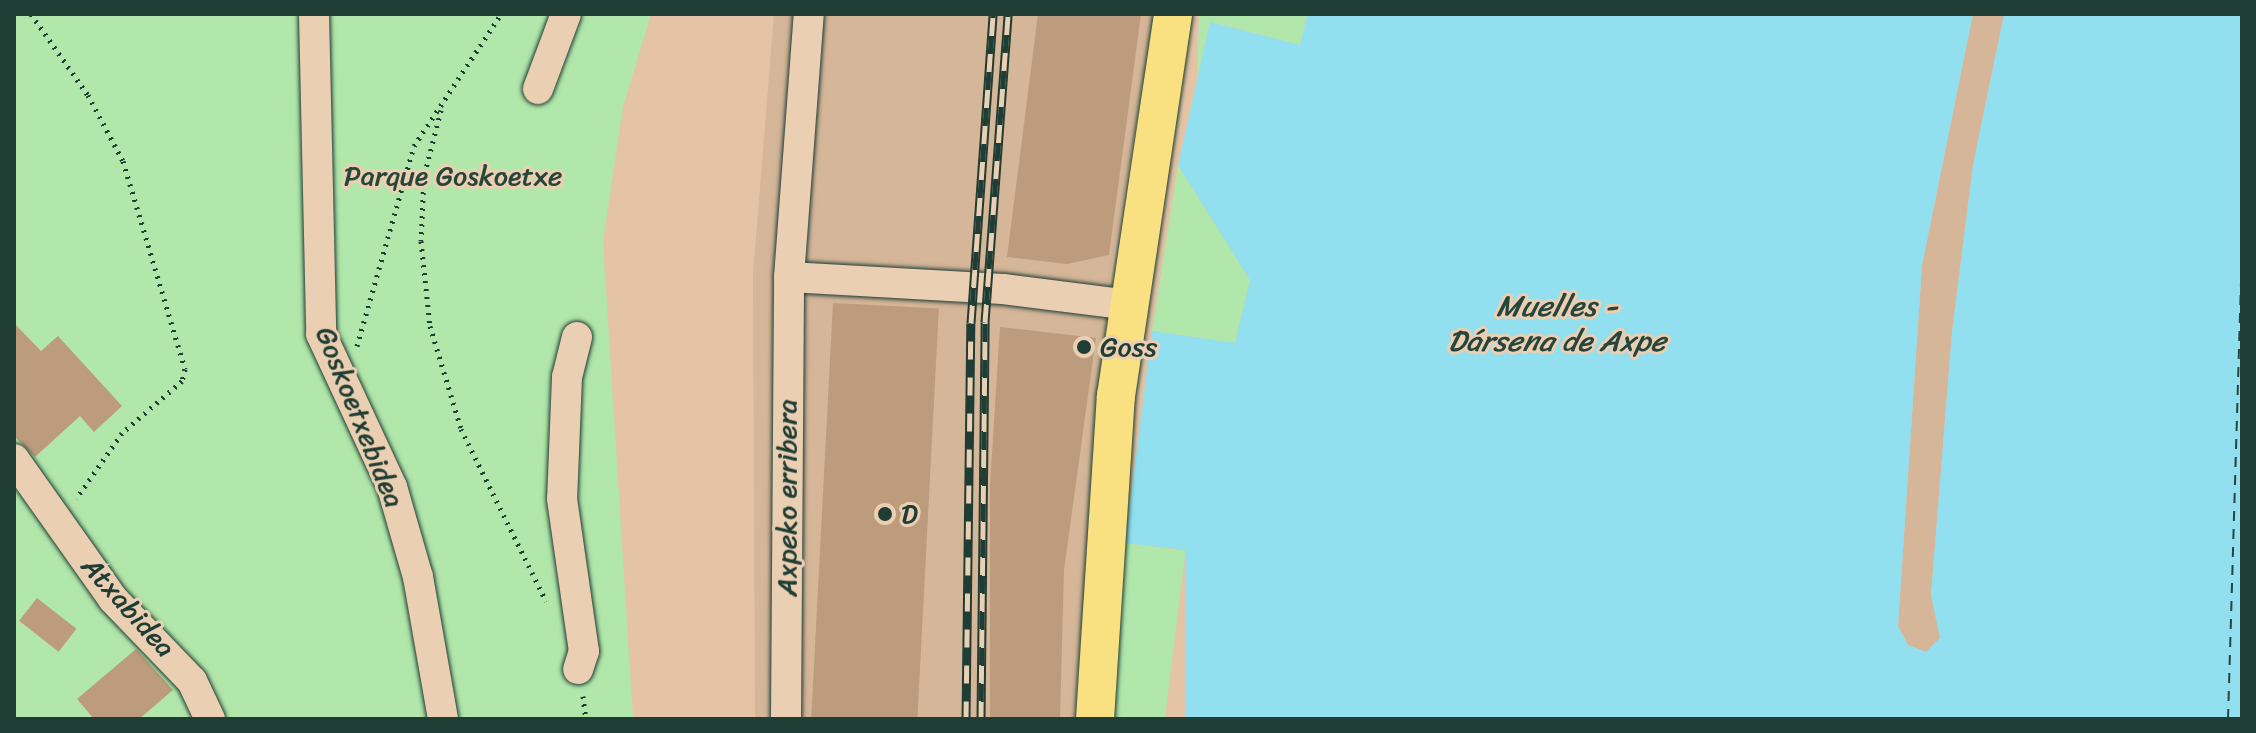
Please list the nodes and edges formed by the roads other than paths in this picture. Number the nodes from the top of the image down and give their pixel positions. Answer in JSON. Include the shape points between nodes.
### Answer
{"nodes":[{"id":1,"x":314,"y":14,"type":"edge"},
{"id":2,"x":566,"y":14,"type":"edge"},
{"id":3,"x":809,"y":14,"type":"edge"},
{"id":4,"x":1173,"y":14,"type":"edge"},
{"id":5,"x":538,"y":89,"type":"dead end"},
{"id":6,"x":789,"y":277,"type":"junction"},
{"id":7,"x":1129,"y":305,"type":"junction"},
{"id":8,"x":577,"y":337,"type":"dead end"},
{"id":9,"x":14,"y":459,"type":"edge"},
{"id":10,"x":578,"y":669,"type":"road end"},
{"id":11,"x":210,"y":719,"type":"edge"},
{"id":12,"x":443,"y":719,"type":"edge"},
{"id":13,"x":786,"y":719,"type":"edge"},
{"id":14,"x":1095,"y":719,"type":"edge"}],
"edges":[{"from":1,"to":12,"type":"street","name":"Goskoetxebidea","via":[[316,296],[340,379],[392,487],[418,577]]},
{"from":2,"to":5,"type":"street"},
{"from":3,"to":6,"type":"street","name":"Axpeko erribera"},
{"from":4,"to":7,"type":"main road"},
{"from":6,"to":7,"type":"street","via":[[1057,293]]},
{"from":6,"to":13,"type":"street","name":"Axpeko erribera"},
{"from":7,"to":14,"type":"main road","via":[[1103,521]]},
{"from":8,"to":10,"type":"street","via":[[567,377],[562,499],[584,651]]},
{"from":9,"to":11,"type":"street","name":"Atxabidea","via":[[113,599],[192,681]]}]}
